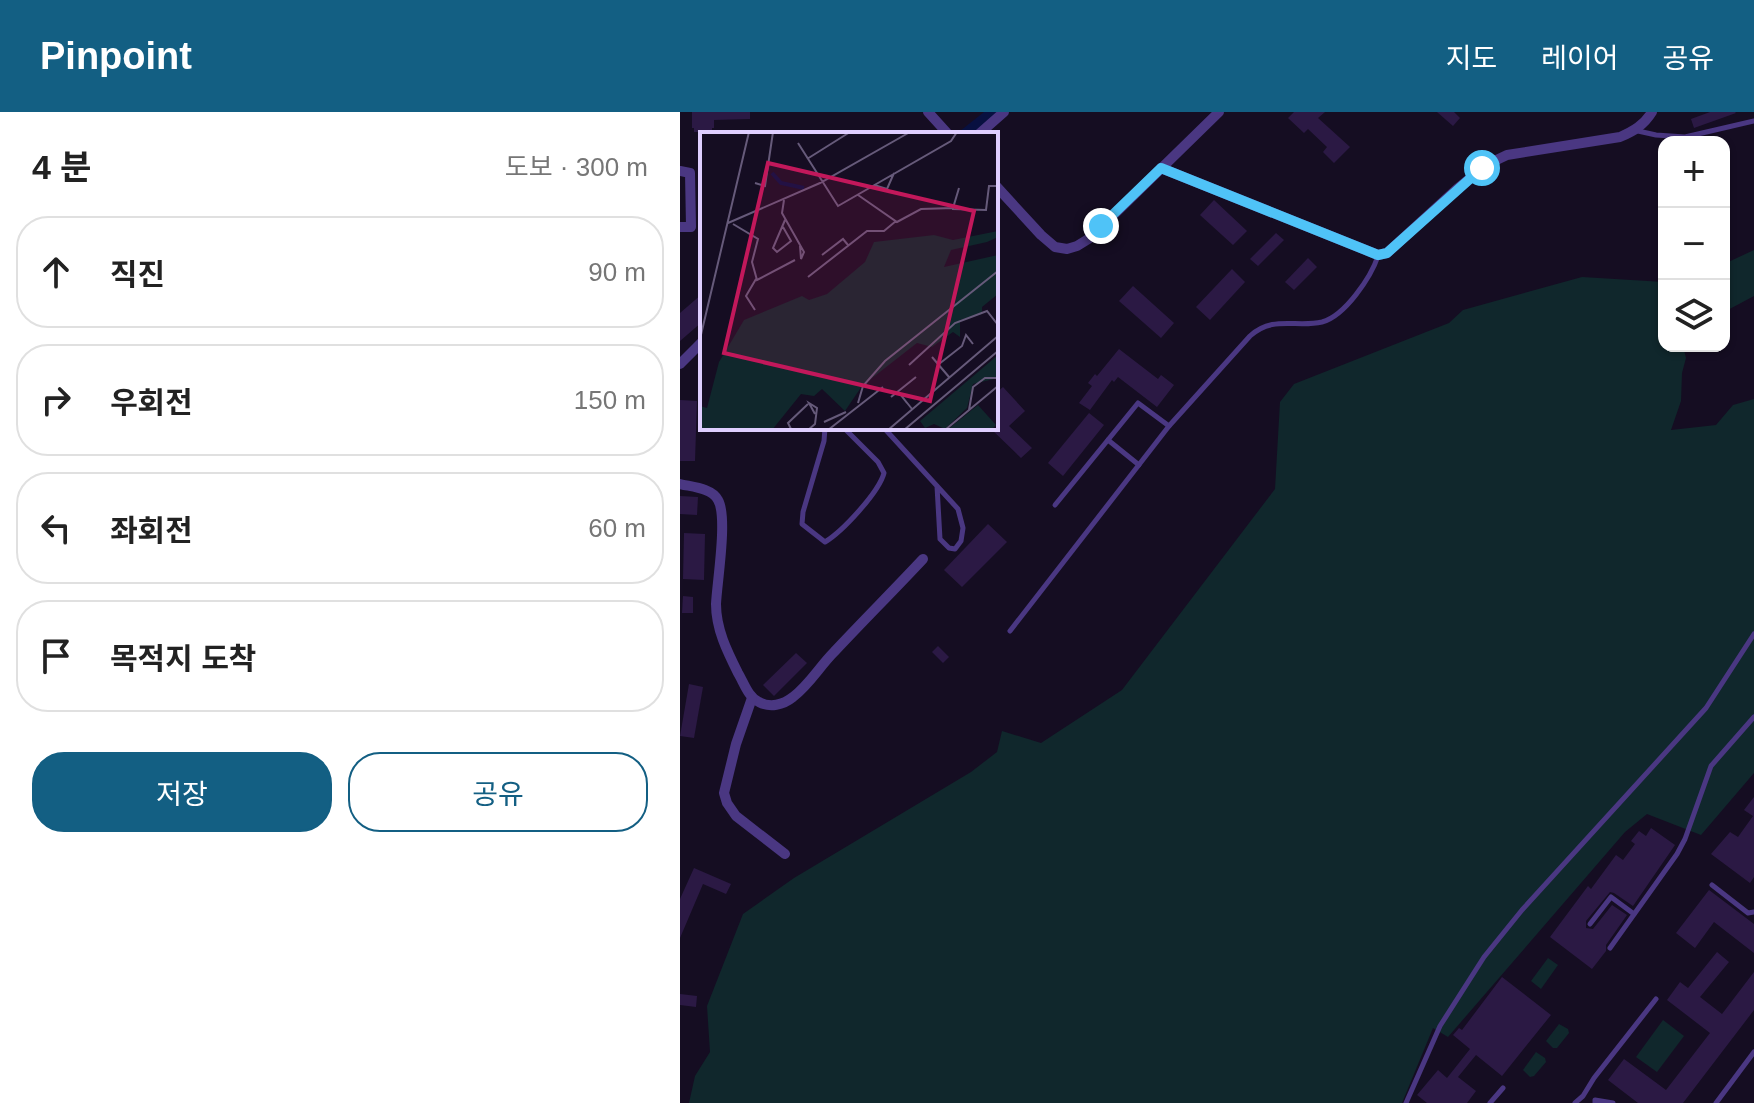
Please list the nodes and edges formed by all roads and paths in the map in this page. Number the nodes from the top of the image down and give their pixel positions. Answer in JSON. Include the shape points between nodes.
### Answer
{"nodes":[{"id":1,"x":928,"y":112,"type":"edge"},
{"id":2,"x":1004,"y":112,"type":"edge"},
{"id":3,"x":1219,"y":112,"type":"edge"},
{"id":4,"x":1652,"y":112,"type":"edge"},
{"id":5,"x":1754,"y":121,"type":"edge"},
{"id":6,"x":1638,"y":131,"type":"dead end"},
{"id":7,"x":946,"y":132,"type":"edge"},
{"id":8,"x":981,"y":132,"type":"edge"},
{"id":9,"x":1161,"y":168,"type":"junction"},
{"id":10,"x":680,"y":171,"type":"edge"},
{"id":11,"x":998,"y":188,"type":"edge"},
{"id":12,"x":680,"y":227,"type":"edge"},
{"id":13,"x":1378,"y":255,"type":"junction"},
{"id":14,"x":700,"y":344,"type":"edge"},
{"id":15,"x":680,"y":364,"type":"edge"},
{"id":16,"x":1169,"y":426,"type":"junction"},
{"id":17,"x":825,"y":430,"type":"edge"},
{"id":18,"x":846,"y":430,"type":"edge"},
{"id":19,"x":886,"y":430,"type":"edge"},
{"id":20,"x":1108,"y":440,"type":"junction"},
{"id":21,"x":1139,"y":465,"type":"junction"},
{"id":22,"x":680,"y":484,"type":"edge"},
{"id":23,"x":937,"y":486,"type":"junction"},
{"id":24,"x":1055,"y":505,"type":"dead end"},
{"id":25,"x":923,"y":559,"type":"dead end"},
{"id":26,"x":1010,"y":631,"type":"dead end"},
{"id":27,"x":1754,"y":634,"type":"edge"},
{"id":28,"x":752,"y":698,"type":"junction"},
{"id":29,"x":1754,"y":717,"type":"edge"},
{"id":30,"x":785,"y":854,"type":"dead end"},
{"id":31,"x":1712,"y":885,"type":"dead end"},
{"id":32,"x":1754,"y":912,"type":"edge"},
{"id":33,"x":1634,"y":914,"type":"junction"},
{"id":34,"x":1590,"y":924,"type":"dead end"},
{"id":35,"x":1610,"y":948,"type":"dead end"},
{"id":36,"x":1656,"y":999,"type":"dead end"},
{"id":37,"x":1754,"y":1052,"type":"edge"},
{"id":38,"x":1503,"y":1088,"type":"dead end"},
{"id":39,"x":1583,"y":1096,"type":"junction"},
{"id":40,"x":1595,"y":1102,"type":"edge"},
{"id":41,"x":1406,"y":1103,"type":"edge"},
{"id":42,"x":1490,"y":1103,"type":"edge"},
{"id":43,"x":1575,"y":1103,"type":"edge"},
{"id":44,"x":1613,"y":1103,"type":"edge"},
{"id":45,"x":1716,"y":1103,"type":"edge"}],
"edges":[{"from":1,"to":7,"type":"street"},
{"from":2,"to":8,"type":"street"},
{"from":3,"to":9,"type":"street"},
{"from":4,"to":13,"type":"street","via":[[1646,122],[1620,137],[1507,155],[1488,164],[1387,253]]},
{"from":5,"to":6,"type":"lane","via":[[1685,137]]},
{"from":9,"to":11,"type":"street","via":[[1090,238],[1067,249],[1041,235]]},
{"from":9,"to":13,"type":"street"},
{"from":10,"to":12,"type":"street","via":[[690,173],[691,227]]},
{"from":13,"to":16,"type":"lane","via":[[1359,289],[1334,316],[1257,329]]},
{"from":14,"to":15,"type":"street"},
{"from":16,"to":20,"type":"lane","via":[[1138,403]]},
{"from":16,"to":21,"type":"lane"},
{"from":17,"to":18,"type":"lane","via":[[802,524],[825,542],[881,484],[884,473]]},
{"from":19,"to":23,"type":"lane"},
{"from":20,"to":21,"type":"lane"},
{"from":20,"to":24,"type":"lane"},
{"from":21,"to":26,"type":"lane"},
{"from":22,"to":28,"type":"street","via":[[713,494],[722,510],[717,620]]},
{"from":23,"to":23,"type":"lane","via":[[962,518],[961,541],[955,549],[940,539]]},
{"from":25,"to":28,"type":"street","via":[[795,697],[773,706]]},
{"from":27,"to":41,"type":"lane","via":[[1706,708],[1484,957],[1440,1026]]},
{"from":28,"to":30,"type":"street","via":[[724,793],[736,816]]},
{"from":29,"to":33,"type":"lane","via":[[1711,766],[1685,839]]},
{"from":31,"to":32,"type":"lane","via":[[1748,913]]},
{"from":33,"to":34,"type":"lane","via":[[1611,897]]},
{"from":33,"to":35,"type":"lane"},
{"from":36,"to":39,"type":"lane"},
{"from":37,"to":45,"type":"lane"},
{"from":38,"to":42,"type":"lane"},
{"from":39,"to":40,"type":"lane"},
{"from":39,"to":43,"type":"lane"},
{"from":40,"to":44,"type":"lane"}]}
